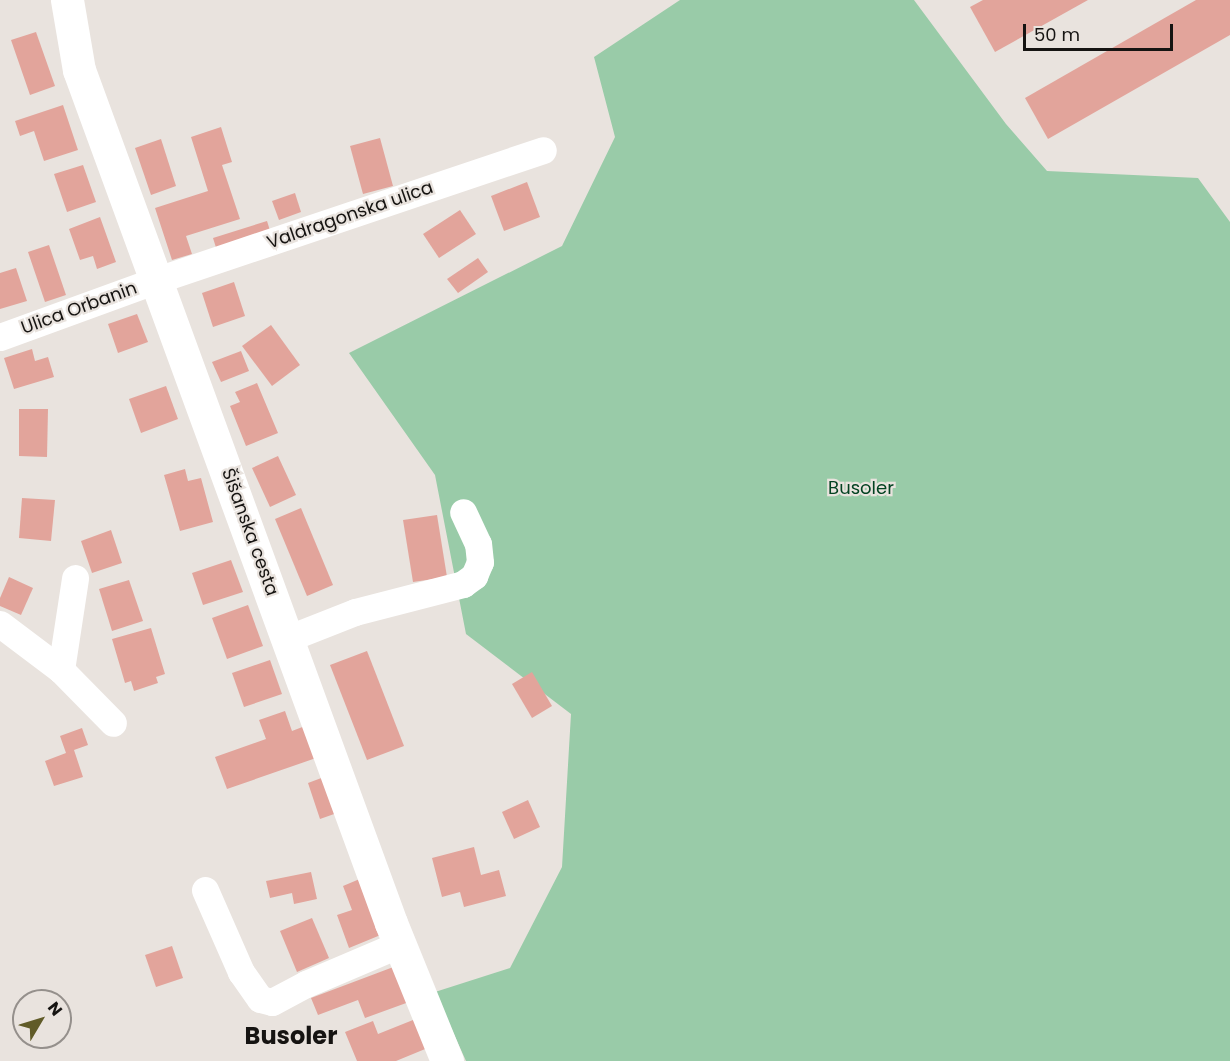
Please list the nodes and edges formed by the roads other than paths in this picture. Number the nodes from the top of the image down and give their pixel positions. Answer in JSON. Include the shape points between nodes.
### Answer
{"nodes":[{"id":1,"x":67,"y":0,"type":"edge"},
{"id":2,"x":543,"y":150,"type":"dead end"},
{"id":3,"x":157,"y":280,"type":"junction"},
{"id":4,"x":0,"y":337,"type":"edge"},
{"id":5,"x":463,"y":512,"type":"dead end"},
{"id":6,"x":75,"y":578,"type":"dead end"},
{"id":7,"x":0,"y":624,"type":"edge"},
{"id":8,"x":289,"y":638,"type":"junction"},
{"id":9,"x":61,"y":670,"type":"junction"},
{"id":10,"x":113,"y":723,"type":"dead end"},
{"id":11,"x":205,"y":890,"type":"dead end"},
{"id":12,"x":400,"y":944,"type":"junction"},
{"id":13,"x":447,"y":1061,"type":"edge"}],
"edges":[{"from":1,"to":3,"type":"main road","name":"Šišanska cesta","via":[[79,70]]},
{"from":2,"to":3,"type":"street","name":"Valdragonska ulica"},
{"from":3,"to":4,"type":"street","name":"Ulica Orbanin"},
{"from":3,"to":8,"type":"main road","name":"Šišanska cesta"},
{"from":5,"to":8,"type":"street","via":[[478,544],[480,562],[474,576],[463,584],[355,612]]},
{"from":6,"to":9,"type":"street"},
{"from":7,"to":9,"type":"street"},
{"from":8,"to":12,"type":"main road","name":"Šišanska cesta"},
{"from":9,"to":10,"type":"street"},
{"from":11,"to":12,"type":"street","via":[[241,972],[261,999],[272,1002]]},
{"from":12,"to":13,"type":"main road","name":"Šišanska cesta"}]}
